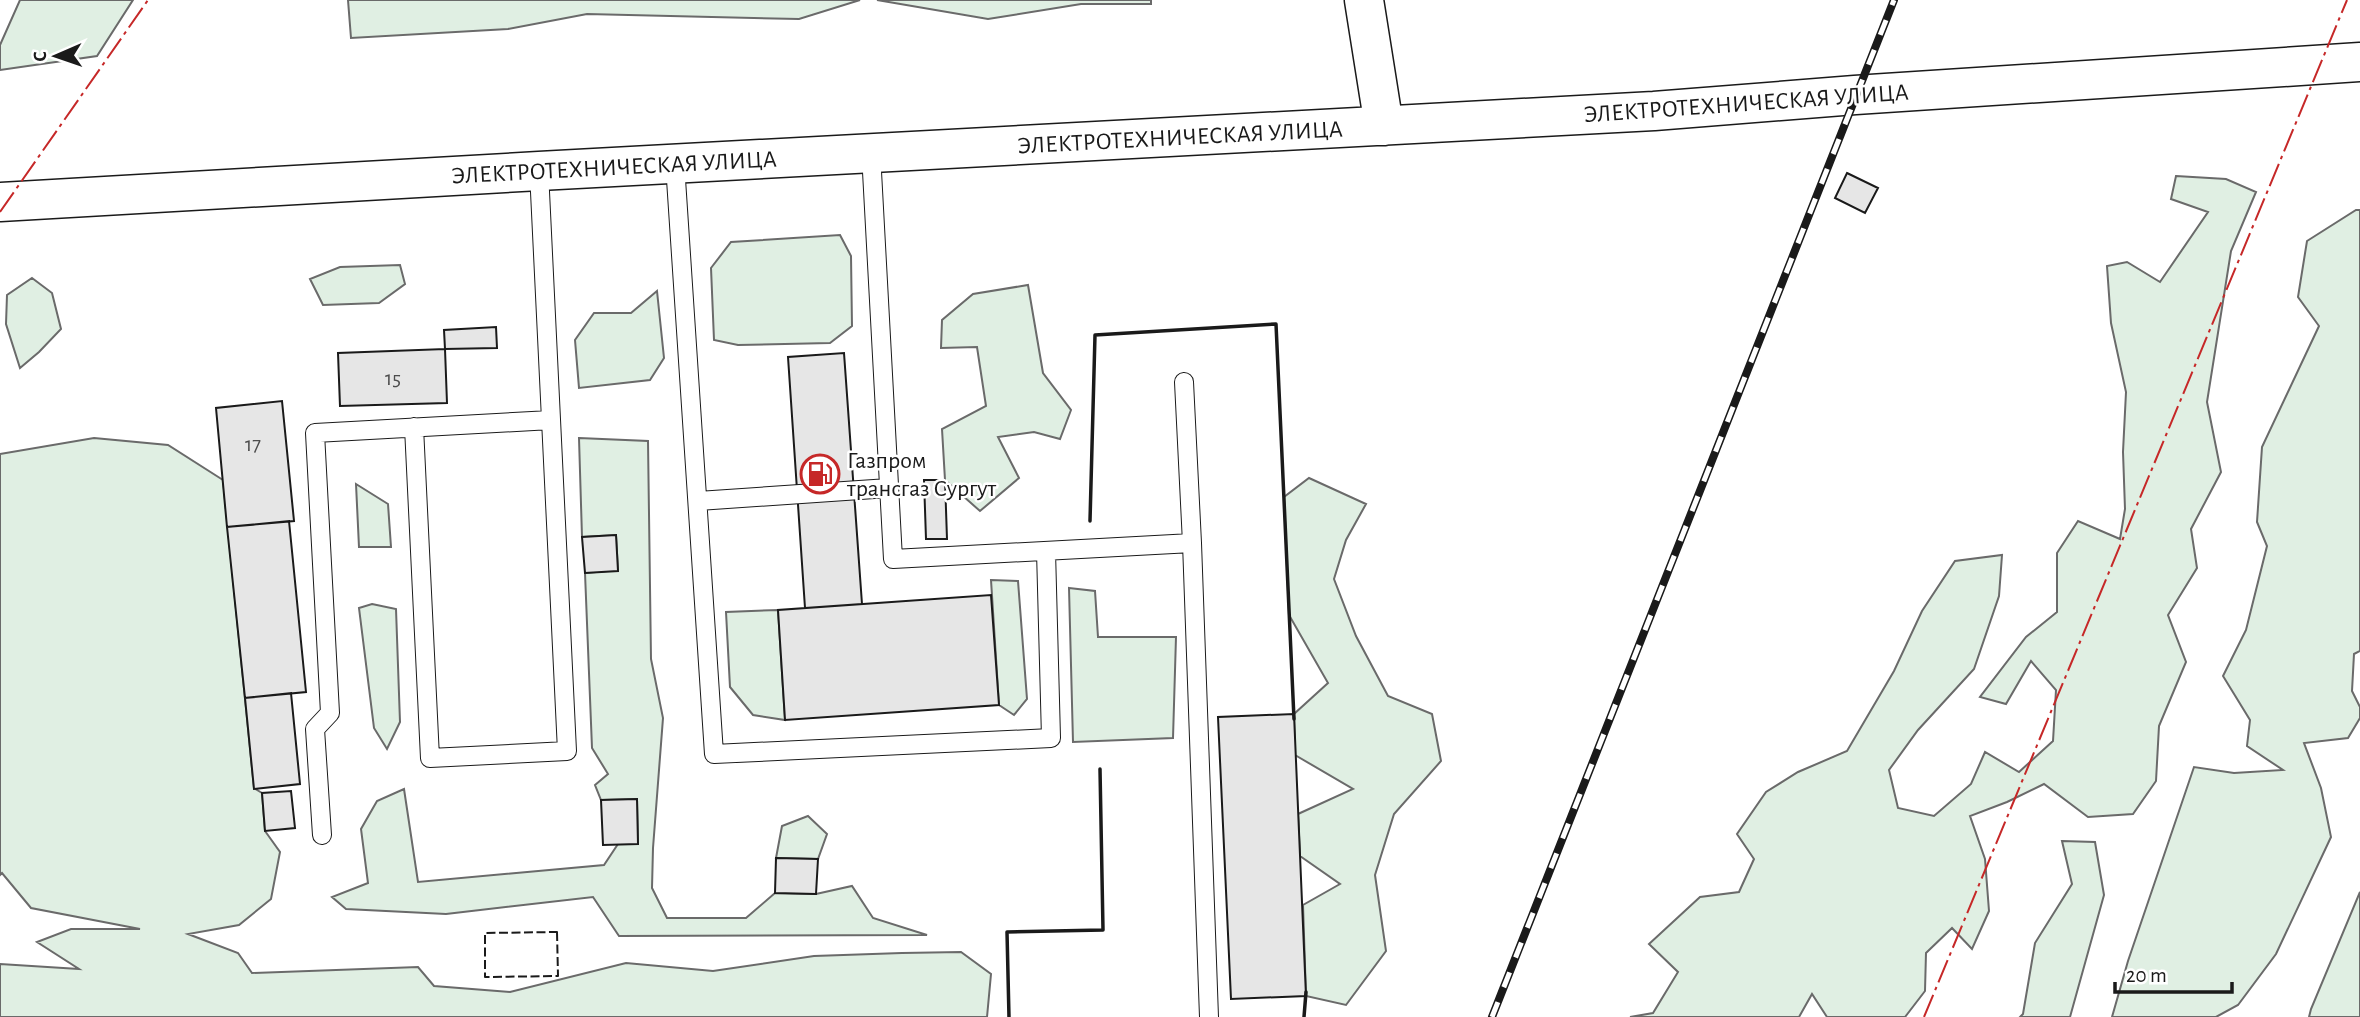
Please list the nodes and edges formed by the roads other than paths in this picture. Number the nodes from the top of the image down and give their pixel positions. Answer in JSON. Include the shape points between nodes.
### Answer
{"nodes":[{"id":1,"x":1364,"y":0,"type":"edge"},
{"id":2,"x":2360,"y":62,"type":"edge"},
{"id":3,"x":1384,"y":126,"type":"junction"},
{"id":4,"x":871,"y":153,"type":"junction"},
{"id":5,"x":675,"y":164,"type":"junction"},
{"id":6,"x":539,"y":171,"type":"junction"},
{"id":7,"x":0,"y":202,"type":"edge"},
{"id":8,"x":1184,"y":382,"type":"dead end"},
{"id":9,"x":551,"y":420,"type":"junction"},
{"id":10,"x":414,"y":427,"type":"junction"},
{"id":11,"x":889,"y":488,"type":"junction"},
{"id":12,"x":698,"y":501,"type":"junction"},
{"id":13,"x":1192,"y":543,"type":"junction"},
{"id":14,"x":1046,"y":551,"type":"junction"},
{"id":15,"x":322,"y":835,"type":"dead end"},
{"id":16,"x":1209,"y":1017,"type":"edge"}],
"edges":[{"from":1,"to":3,"type":"main road"},
{"from":2,"to":3,"type":"main road","name":"ЭЛЕКТРОТЕХНИЧЕСКАЯ УЛИЦА"},
{"from":3,"to":4,"type":"main road","name":"ЭЛЕКТРОТЕХНИЧЕСКАЯ УЛИЦА"},
{"from":4,"to":5,"type":"main road","name":"ЭЛЕКТРОТЕХНИЧЕСКАЯ УЛИЦА"},
{"from":4,"to":11,"type":"lane"},
{"from":5,"to":6,"type":"main road","name":"ЭЛЕКТРОТЕХНИЧЕСКАЯ УЛИЦА"},
{"from":5,"to":12,"type":"lane"},
{"from":6,"to":7,"type":"main road","name":"ЭЛЕКТРОТЕХНИЧЕСКАЯ УЛИЦА"},
{"from":6,"to":9,"type":"lane"},
{"from":8,"to":13,"type":"lane"},
{"from":9,"to":10,"type":"lane"},
{"from":9,"to":10,"type":"lane","via":[[567,751],[430,758]]},
{"from":10,"to":15,"type":"lane","via":[[315,433],[330,713],[315,729]]},
{"from":11,"to":12,"type":"lane"},
{"from":11,"to":14,"type":"lane","via":[[893,559]]},
{"from":12,"to":14,"type":"lane","via":[[714,754],[1051,738]]},
{"from":13,"to":14,"type":"lane"},
{"from":13,"to":16,"type":"lane"}]}
